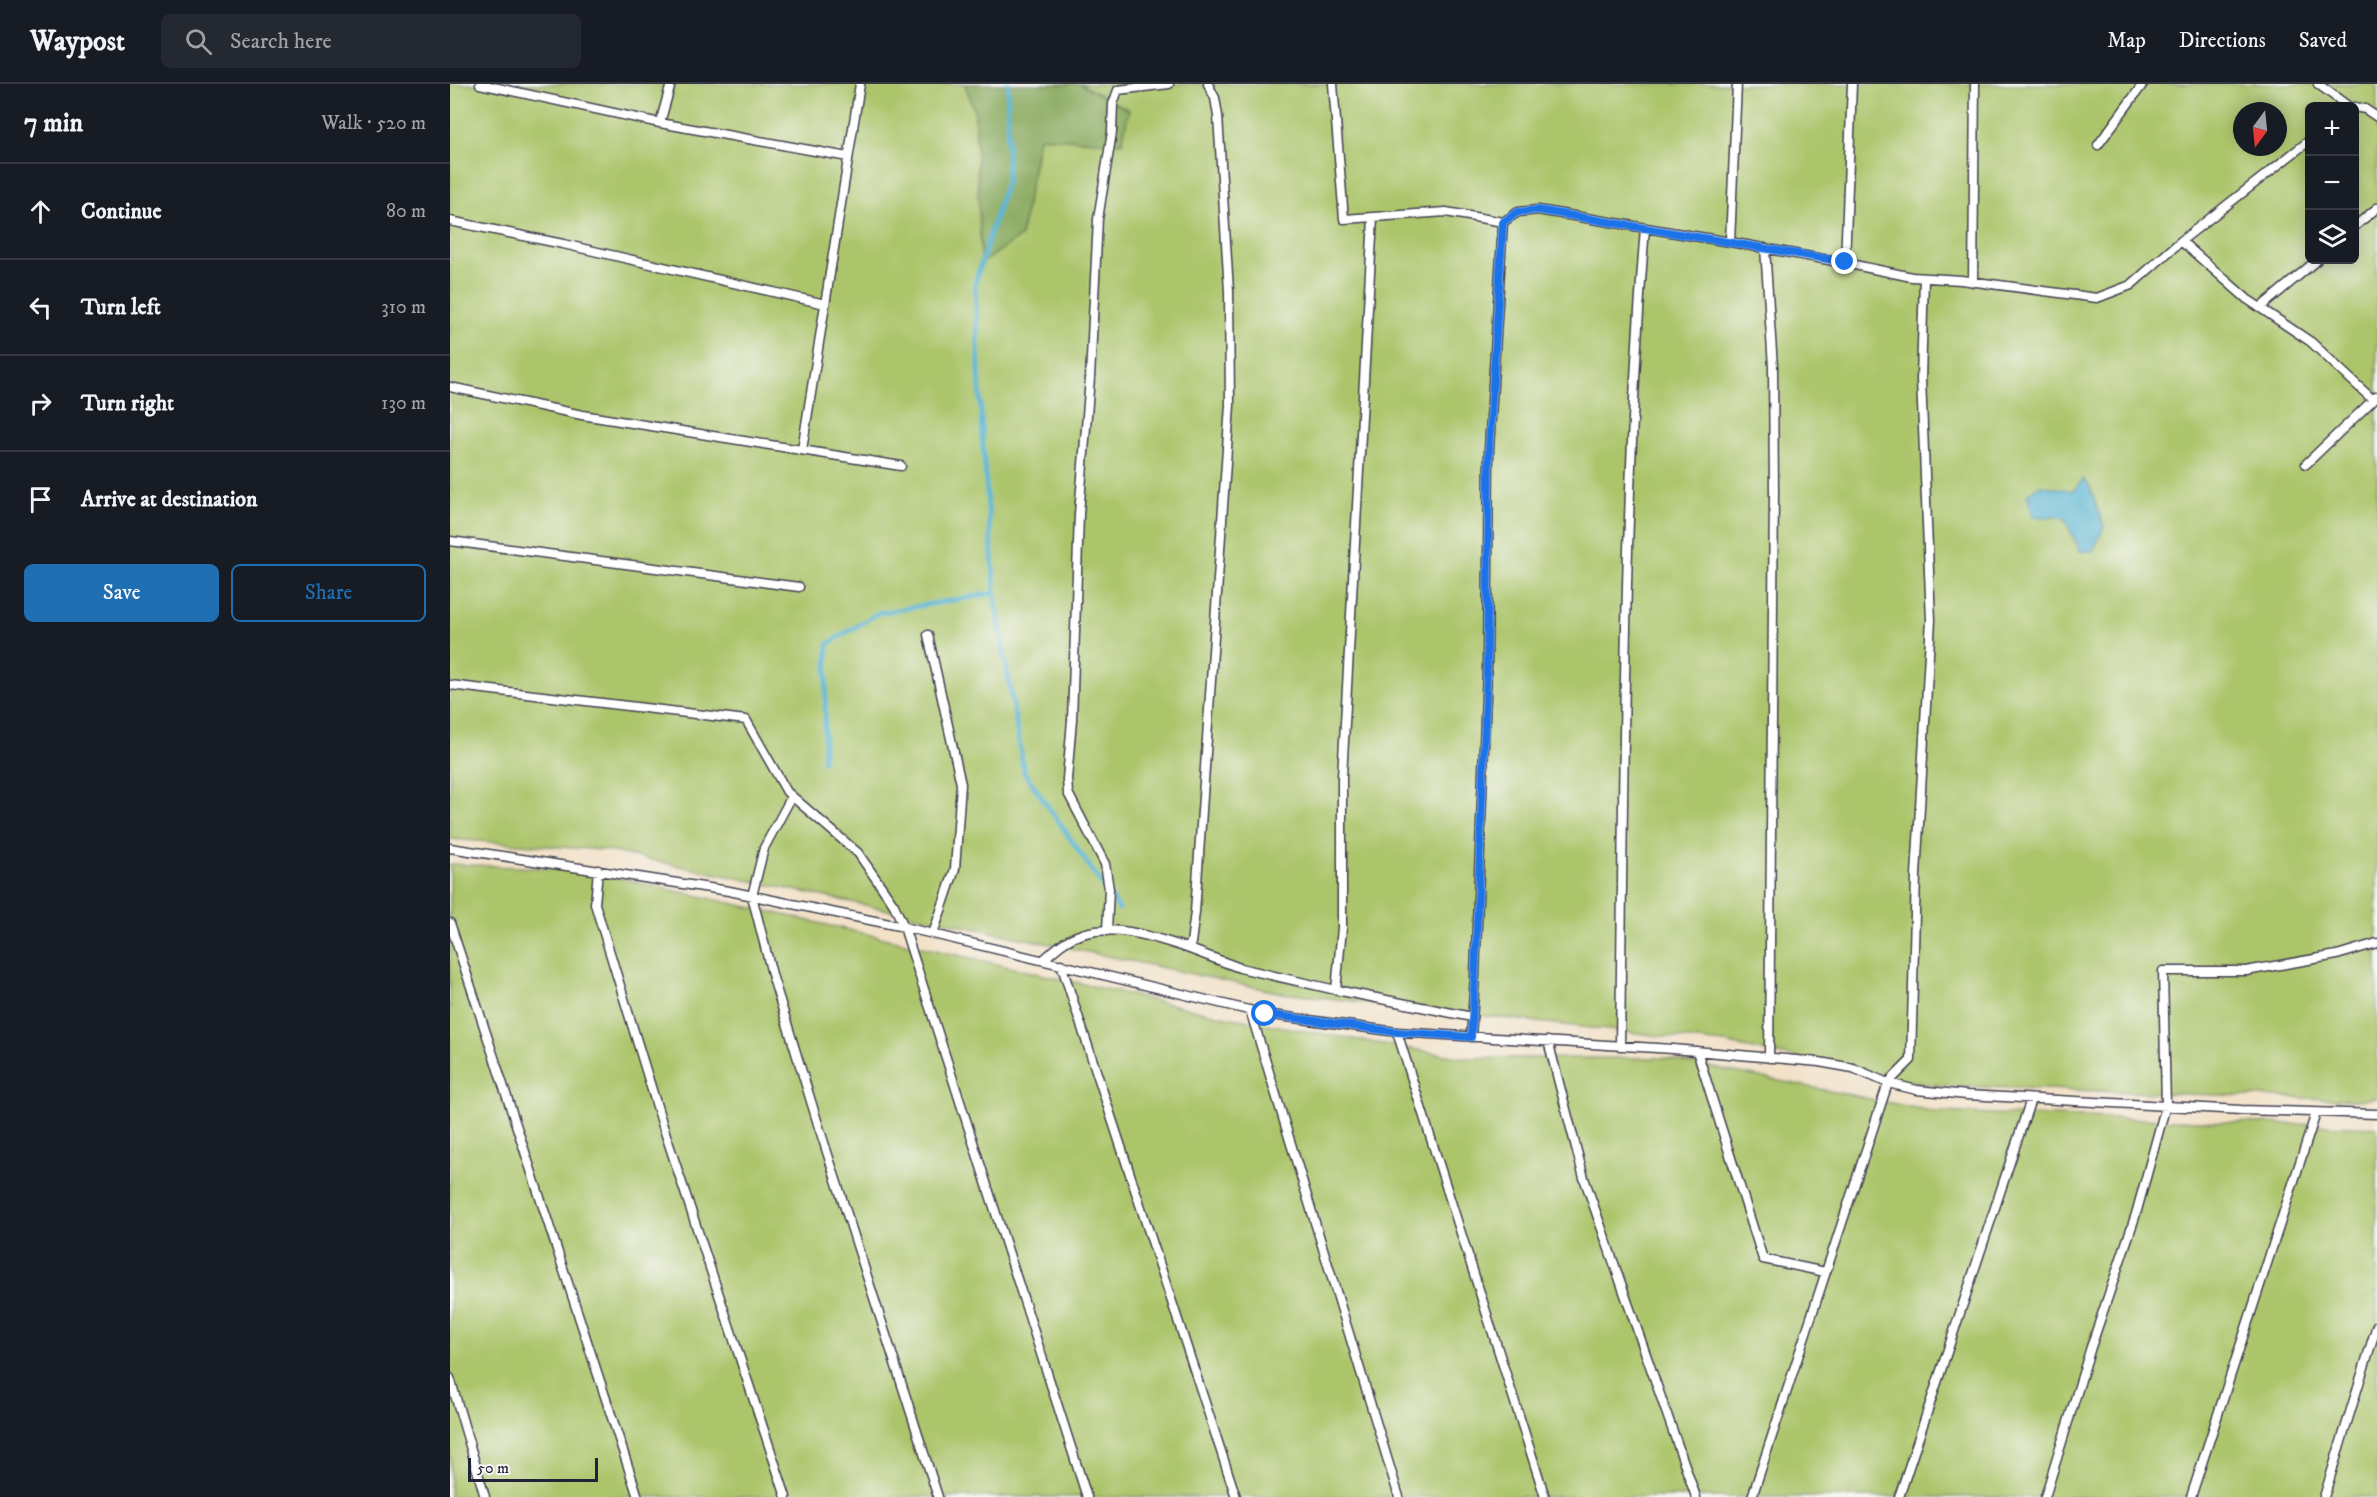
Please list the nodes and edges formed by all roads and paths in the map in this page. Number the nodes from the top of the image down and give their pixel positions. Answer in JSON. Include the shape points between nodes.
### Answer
{"nodes":[{"id":1,"x":480,"y":84,"type":"edge"},
{"id":2,"x":671,"y":84,"type":"edge"},
{"id":3,"x":860,"y":84,"type":"edge"},
{"id":4,"x":1169,"y":84,"type":"edge"},
{"id":5,"x":1208,"y":84,"type":"edge"},
{"id":6,"x":1333,"y":84,"type":"edge"},
{"id":7,"x":1737,"y":84,"type":"edge"},
{"id":8,"x":1852,"y":84,"type":"edge"},
{"id":9,"x":1975,"y":84,"type":"edge"},
{"id":10,"x":2143,"y":84,"type":"edge"},
{"id":11,"x":2318,"y":84,"type":"edge"},
{"id":12,"x":2344,"y":102,"type":"edge"},
{"id":13,"x":2359,"y":108,"type":"edge"},
{"id":14,"x":2377,"y":117,"type":"edge"},
{"id":15,"x":660,"y":123,"type":"junction"},
{"id":16,"x":2305,"y":144,"type":"edge"},
{"id":17,"x":2098,"y":145,"type":"dead end"},
{"id":18,"x":848,"y":157,"type":"junction"},
{"id":19,"x":2377,"y":208,"type":"edge"},
{"id":20,"x":1373,"y":218,"type":"junction"},
{"id":21,"x":450,"y":221,"type":"edge"},
{"id":22,"x":1503,"y":222,"type":"junction"},
{"id":23,"x":2359,"y":224,"type":"edge"},
{"id":24,"x":1645,"y":228,"type":"junction"},
{"id":25,"x":2181,"y":241,"type":"junction"},
{"id":26,"x":1730,"y":242,"type":"junction"},
{"id":27,"x":1765,"y":248,"type":"junction"},
{"id":28,"x":1845,"y":262,"type":"junction"},
{"id":29,"x":2312,"y":264,"type":"edge"},
{"id":30,"x":1924,"y":278,"type":"junction"},
{"id":31,"x":1973,"y":282,"type":"junction"},
{"id":32,"x":825,"y":304,"type":"junction"},
{"id":33,"x":2260,"y":308,"type":"junction"},
{"id":34,"x":450,"y":387,"type":"edge"},
{"id":35,"x":2375,"y":398,"type":"edge"},
{"id":36,"x":802,"y":450,"type":"junction"},
{"id":37,"x":2306,"y":464,"type":"dead end"},
{"id":38,"x":901,"y":466,"type":"dead end"},
{"id":39,"x":450,"y":541,"type":"edge"},
{"id":40,"x":799,"y":587,"type":"dead end"},
{"id":41,"x":928,"y":635,"type":"dead end"},
{"id":42,"x":450,"y":685,"type":"edge"},
{"id":43,"x":792,"y":796,"type":"junction"},
{"id":44,"x":450,"y":848,"type":"edge"},
{"id":45,"x":598,"y":870,"type":"junction"},
{"id":46,"x":752,"y":896,"type":"junction"},
{"id":47,"x":450,"y":923,"type":"edge"},
{"id":48,"x":904,"y":927,"type":"junction"},
{"id":49,"x":1107,"y":931,"type":"junction"},
{"id":50,"x":933,"y":934,"type":"junction"},
{"id":51,"x":2377,"y":943,"type":"edge"},
{"id":52,"x":1187,"y":948,"type":"junction"},
{"id":53,"x":1043,"y":960,"type":"junction"},
{"id":54,"x":1060,"y":964,"type":"junction"},
{"id":55,"x":1336,"y":990,"type":"junction"},
{"id":56,"x":1250,"y":1010,"type":"junction"},
{"id":57,"x":1472,"y":1017,"type":"junction"},
{"id":58,"x":1397,"y":1032,"type":"junction"},
{"id":59,"x":1471,"y":1037,"type":"junction"},
{"id":60,"x":1548,"y":1041,"type":"junction"},
{"id":61,"x":1620,"y":1046,"type":"junction"},
{"id":62,"x":1698,"y":1051,"type":"junction"},
{"id":63,"x":1769,"y":1058,"type":"junction"},
{"id":64,"x":1888,"y":1083,"type":"junction"},
{"id":65,"x":2031,"y":1099,"type":"junction"},
{"id":66,"x":2166,"y":1105,"type":"junction"},
{"id":67,"x":2316,"y":1113,"type":"junction"},
{"id":68,"x":2377,"y":1114,"type":"edge"},
{"id":69,"x":1825,"y":1272,"type":"junction"},
{"id":70,"x":2377,"y":1324,"type":"edge"},
{"id":71,"x":450,"y":1378,"type":"edge"},
{"id":72,"x":485,"y":1497,"type":"edge"},
{"id":73,"x":638,"y":1497,"type":"edge"},
{"id":74,"x":786,"y":1497,"type":"edge"},
{"id":75,"x":938,"y":1497,"type":"edge"},
{"id":76,"x":1087,"y":1497,"type":"edge"},
{"id":77,"x":1236,"y":1497,"type":"edge"},
{"id":78,"x":1399,"y":1497,"type":"edge"},
{"id":79,"x":1545,"y":1497,"type":"edge"},
{"id":80,"x":1696,"y":1497,"type":"edge"},
{"id":81,"x":1752,"y":1497,"type":"edge"},
{"id":82,"x":1899,"y":1497,"type":"edge"},
{"id":83,"x":2044,"y":1497,"type":"edge"},
{"id":84,"x":2192,"y":1497,"type":"edge"},
{"id":85,"x":2324,"y":1497,"type":"edge"}],
"edges":[{"from":1,"to":15,"type":"lane"},
{"from":2,"to":15,"type":"lane"},
{"from":3,"to":18,"type":"lane"},
{"from":4,"to":49,"type":"lane","via":[[1118,90],[1098,219],[1067,779],[1068,794],[1105,864],[1109,889]]},
{"from":5,"to":52,"type":"lane","via":[[1218,116],[1230,405],[1195,912]]},
{"from":6,"to":20,"type":"lane","via":[[1344,219]]},
{"from":7,"to":26,"type":"lane"},
{"from":8,"to":28,"type":"lane"},
{"from":9,"to":31,"type":"lane"},
{"from":10,"to":17,"type":"lane"},
{"from":11,"to":12,"type":"lane"},
{"from":13,"to":14,"type":"lane"},
{"from":15,"to":18,"type":"lane"},
{"from":16,"to":25,"type":"lane"},
{"from":18,"to":32,"type":"lane"},
{"from":19,"to":23,"type":"lane"},
{"from":20,"to":22,"type":"lane","via":[[1446,212]]},
{"from":20,"to":55,"type":"lane","via":[[1344,742],[1342,928]]},
{"from":21,"to":32,"type":"lane"},
{"from":22,"to":24,"type":"lane","via":[[1518,212],[1538,210]]},
{"from":22,"to":57,"type":"lane","via":[[1489,448],[1487,670]]},
{"from":24,"to":26,"type":"lane"},
{"from":24,"to":61,"type":"lane","via":[[1634,376],[1628,553]]},
{"from":25,"to":31,"type":"lane","via":[[2131,285],[2097,298]]},
{"from":25,"to":33,"type":"lane"},
{"from":26,"to":27,"type":"lane"},
{"from":27,"to":28,"type":"lane"},
{"from":27,"to":63,"type":"lane","via":[[1773,367],[1774,492]]},
{"from":28,"to":30,"type":"lane"},
{"from":29,"to":33,"type":"lane"},
{"from":30,"to":31,"type":"lane"},
{"from":30,"to":64,"type":"lane","via":[[1921,379],[1931,620],[1916,875],[1911,1060]]},
{"from":32,"to":36,"type":"lane"},
{"from":33,"to":35,"type":"lane","via":[[2311,342]]},
{"from":34,"to":36,"type":"lane","via":[[582,415]]},
{"from":35,"to":37,"type":"lane"},
{"from":36,"to":38,"type":"lane"},
{"from":39,"to":40,"type":"lane"},
{"from":41,"to":50,"type":"lane","via":[[961,784],[955,869]]},
{"from":42,"to":43,"type":"lane","via":[[746,720]]},
{"from":43,"to":46,"type":"lane","via":[[764,848]]},
{"from":43,"to":48,"type":"lane","via":[[858,853],[894,905]]},
{"from":44,"to":45,"type":"lane"},
{"from":45,"to":46,"type":"lane"},
{"from":45,"to":74,"type":"lane","via":[[595,904],[663,1125]]},
{"from":46,"to":48,"type":"lane"},
{"from":46,"to":75,"type":"lane","via":[[814,1113]]},
{"from":47,"to":73,"type":"lane"},
{"from":48,"to":50,"type":"lane"},
{"from":48,"to":76,"type":"lane"},
{"from":49,"to":52,"type":"lane","via":[[1144,934]]},
{"from":49,"to":53,"type":"lane","via":[[1085,933],[1065,942]]},
{"from":50,"to":53,"type":"lane"},
{"from":51,"to":66,"type":"lane","via":[[2337,955],[2246,971],[2163,971]]},
{"from":52,"to":55,"type":"lane","via":[[1240,968]]},
{"from":53,"to":54,"type":"lane"},
{"from":54,"to":56,"type":"lane"},
{"from":54,"to":77,"type":"lane"},
{"from":55,"to":57,"type":"lane"},
{"from":56,"to":58,"type":"lane"},
{"from":56,"to":78,"type":"lane"},
{"from":57,"to":59,"type":"lane"},
{"from":58,"to":59,"type":"lane"},
{"from":58,"to":79,"type":"lane"},
{"from":59,"to":60,"type":"lane"},
{"from":60,"to":61,"type":"lane"},
{"from":60,"to":80,"type":"lane","via":[[1584,1178]]},
{"from":61,"to":62,"type":"lane"},
{"from":62,"to":63,"type":"lane"},
{"from":62,"to":69,"type":"lane","via":[[1763,1259]]},
{"from":63,"to":64,"type":"lane","via":[[1854,1068]]},
{"from":64,"to":65,"type":"lane","via":[[1917,1090]]},
{"from":64,"to":69,"type":"lane"},
{"from":65,"to":66,"type":"lane"},
{"from":65,"to":82,"type":"lane"},
{"from":66,"to":67,"type":"lane"},
{"from":66,"to":83,"type":"lane","via":[[2136,1214]]},
{"from":67,"to":68,"type":"lane"},
{"from":67,"to":84,"type":"lane"},
{"from":69,"to":81,"type":"lane"},
{"from":70,"to":85,"type":"lane"},
{"from":71,"to":72,"type":"lane"}]}
